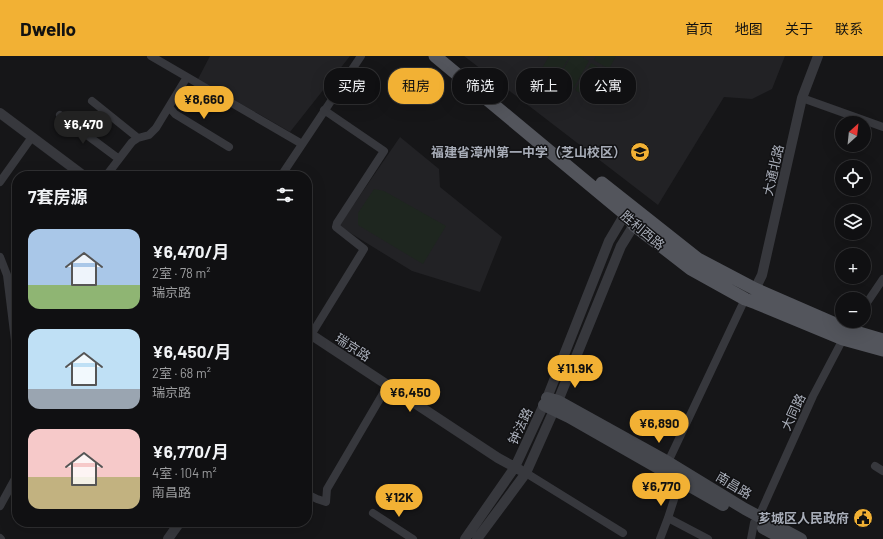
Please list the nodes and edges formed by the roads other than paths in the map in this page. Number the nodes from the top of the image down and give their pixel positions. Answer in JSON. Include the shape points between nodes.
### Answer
{"nodes":[{"id":1,"x":151,"y":56,"type":"edge"},
{"id":2,"x":361,"y":56,"type":"edge"},
{"id":3,"x":435,"y":56,"type":"edge"},
{"id":4,"x":448,"y":56,"type":"edge"},
{"id":5,"x":818,"y":56,"type":"edge"},
{"id":6,"x":187,"y":77,"type":"junction"},
{"id":7,"x":802,"y":98,"type":"junction"},
{"id":8,"x":92,"y":101,"type":"dead end"},
{"id":9,"x":169,"y":107,"type":"junction"},
{"id":10,"x":324,"y":110,"type":"junction"},
{"id":11,"x":0,"y":113,"type":"edge"},
{"id":12,"x":60,"y":115,"type":"dead end"},
{"id":13,"x":883,"y":127,"type":"edge"},
{"id":14,"x":32,"y":137,"type":"junction"},
{"id":15,"x":138,"y":138,"type":"junction"},
{"id":16,"x":302,"y":144,"type":"junction"},
{"id":17,"x":228,"y":147,"type":"dead end"},
{"id":18,"x":119,"y":159,"type":"junction"},
{"id":19,"x":77,"y":171,"type":"edge"},
{"id":20,"x":110,"y":171,"type":"edge"},
{"id":21,"x":284,"y":171,"type":"edge"},
{"id":22,"x":0,"y":182,"type":"edge"},
{"id":23,"x":628,"y":211,"type":"junction"},
{"id":24,"x":639,"y":221,"type":"junction"},
{"id":25,"x":0,"y":256,"type":"edge"},
{"id":26,"x":883,"y":279,"type":"edge"},
{"id":27,"x":755,"y":289,"type":"junction"},
{"id":28,"x":871,"y":297,"type":"edge"},
{"id":29,"x":745,"y":299,"type":"junction"},
{"id":30,"x":12,"y":316,"type":"edge"},
{"id":31,"x":312,"y":329,"type":"edge"},
{"id":32,"x":849,"y":330,"type":"edge"},
{"id":33,"x":312,"y":336,"type":"edge"},
{"id":34,"x":883,"y":340,"type":"edge"},
{"id":35,"x":883,"y":350,"type":"edge"},
{"id":36,"x":388,"y":385,"type":"junction"},
{"id":37,"x":551,"y":403,"type":"junction"},
{"id":38,"x":668,"y":462,"type":"junction"},
{"id":39,"x":875,"y":466,"type":"dead end"},
{"id":40,"x":515,"y":467,"type":"junction"},
{"id":41,"x":883,"y":471,"type":"edge"},
{"id":42,"x":526,"y":473,"type":"junction"},
{"id":43,"x":680,"y":481,"type":"junction"},
{"id":44,"x":12,"y":484,"type":"edge"},
{"id":45,"x":312,"y":497,"type":"edge"},
{"id":46,"x":0,"y":506,"type":"edge"},
{"id":47,"x":373,"y":513,"type":"dead end"},
{"id":48,"x":668,"y":518,"type":"junction"},
{"id":49,"x":757,"y":519,"type":"junction"},
{"id":50,"x":177,"y":527,"type":"edge"},
{"id":51,"x":623,"y":533,"type":"dead end"},
{"id":52,"x":478,"y":536,"type":"edge"},
{"id":53,"x":171,"y":538,"type":"edge"},
{"id":54,"x":413,"y":539,"type":"edge"},
{"id":55,"x":464,"y":539,"type":"edge"},
{"id":56,"x":660,"y":539,"type":"edge"},
{"id":57,"x":708,"y":539,"type":"edge"},
{"id":58,"x":751,"y":539,"type":"edge"},
{"id":59,"x":783,"y":539,"type":"edge"},
{"id":60,"x":801,"y":539,"type":"edge"}],
"edges":[{"from":1,"to":6,"type":"street"},
{"from":2,"to":10,"type":"street"},
{"from":3,"to":23,"type":"main road","name":"胜利西路"},
{"from":4,"to":23,"type":"main road"},
{"from":5,"to":7,"type":"street","name":"大通北路"},
{"from":6,"to":9,"type":"street"},
{"from":6,"to":16,"type":"street"},
{"from":7,"to":13,"type":"street"},
{"from":7,"to":27,"type":"street","name":"大通北路","via":[[762,275]]},
{"from":8,"to":15,"type":"street"},
{"from":9,"to":15,"type":"street","via":[[156,128],[149,135]]},
{"from":9,"to":17,"type":"street","via":[[175,114]]},
{"from":10,"to":16,"type":"street"},
{"from":10,"to":31,"type":"street","via":[[384,151],[336,223],[336,227],[364,249]]},
{"from":11,"to":14,"type":"street"},
{"from":12,"to":18,"type":"street"},
{"from":14,"to":19,"type":"street"},
{"from":14,"to":22,"type":"street"},
{"from":15,"to":18,"type":"street"},
{"from":16,"to":21,"type":"street"},
{"from":18,"to":20,"type":"street"},
{"from":23,"to":24,"type":"main road","name":"胜利西路"},
{"from":23,"to":37,"type":"street","name":"钟法路","via":[[609,241]]},
{"from":24,"to":27,"type":"main road","via":[[698,259]]},
{"from":24,"to":29,"type":"main road","name":"胜利西路","via":[[691,269]]},
{"from":24,"to":37,"type":"street","name":"钟法路","via":[[621,246]]},
{"from":25,"to":30,"type":"street","via":[[7,275]]},
{"from":26,"to":28,"type":"street"},
{"from":27,"to":32,"type":"main road"},
{"from":29,"to":32,"type":"main road","name":"胜利西路"},
{"from":29,"to":38,"type":"street"},
{"from":32,"to":34,"type":"main road","name":"胜利西路"},
{"from":32,"to":35,"type":"main road","name":"胜利西路"},
{"from":32,"to":49,"type":"street","name":"大同路","via":[[813,396]]},
{"from":33,"to":36,"type":"street","name":"瑞京路"},
{"from":36,"to":40,"type":"street","name":"瑞京路"},
{"from":36,"to":45,"type":"street","via":[[327,489],[326,502]]},
{"from":37,"to":38,"type":"main road","name":"南昌路"},
{"from":37,"to":40,"type":"street","name":"钟法路"},
{"from":37,"to":42,"type":"street","name":"钟法路"},
{"from":37,"to":43,"type":"main road","name":"南昌路"},
{"from":38,"to":49,"type":"main road","name":"南昌路"},
{"from":39,"to":41,"type":"street"},
{"from":40,"to":42,"type":"street","name":"瑞京路"},
{"from":40,"to":52,"type":"street","name":"钟法路"},
{"from":42,"to":51,"type":"street"},
{"from":42,"to":52,"type":"street","name":"钟法路"},
{"from":43,"to":48,"type":"street"},
{"from":43,"to":49,"type":"main road","name":"南昌路"},
{"from":44,"to":46,"type":"street"},
{"from":47,"to":54,"type":"street"},
{"from":48,"to":56,"type":"street"},
{"from":48,"to":57,"type":"street"},
{"from":49,"to":58,"type":"street","name":"大同路"},
{"from":49,"to":59,"type":"main road","name":"南昌路"},
{"from":49,"to":60,"type":"main road","name":"南昌路"},
{"from":50,"to":53,"type":"street"},
{"from":52,"to":55,"type":"street","name":"钟法路"}]}
